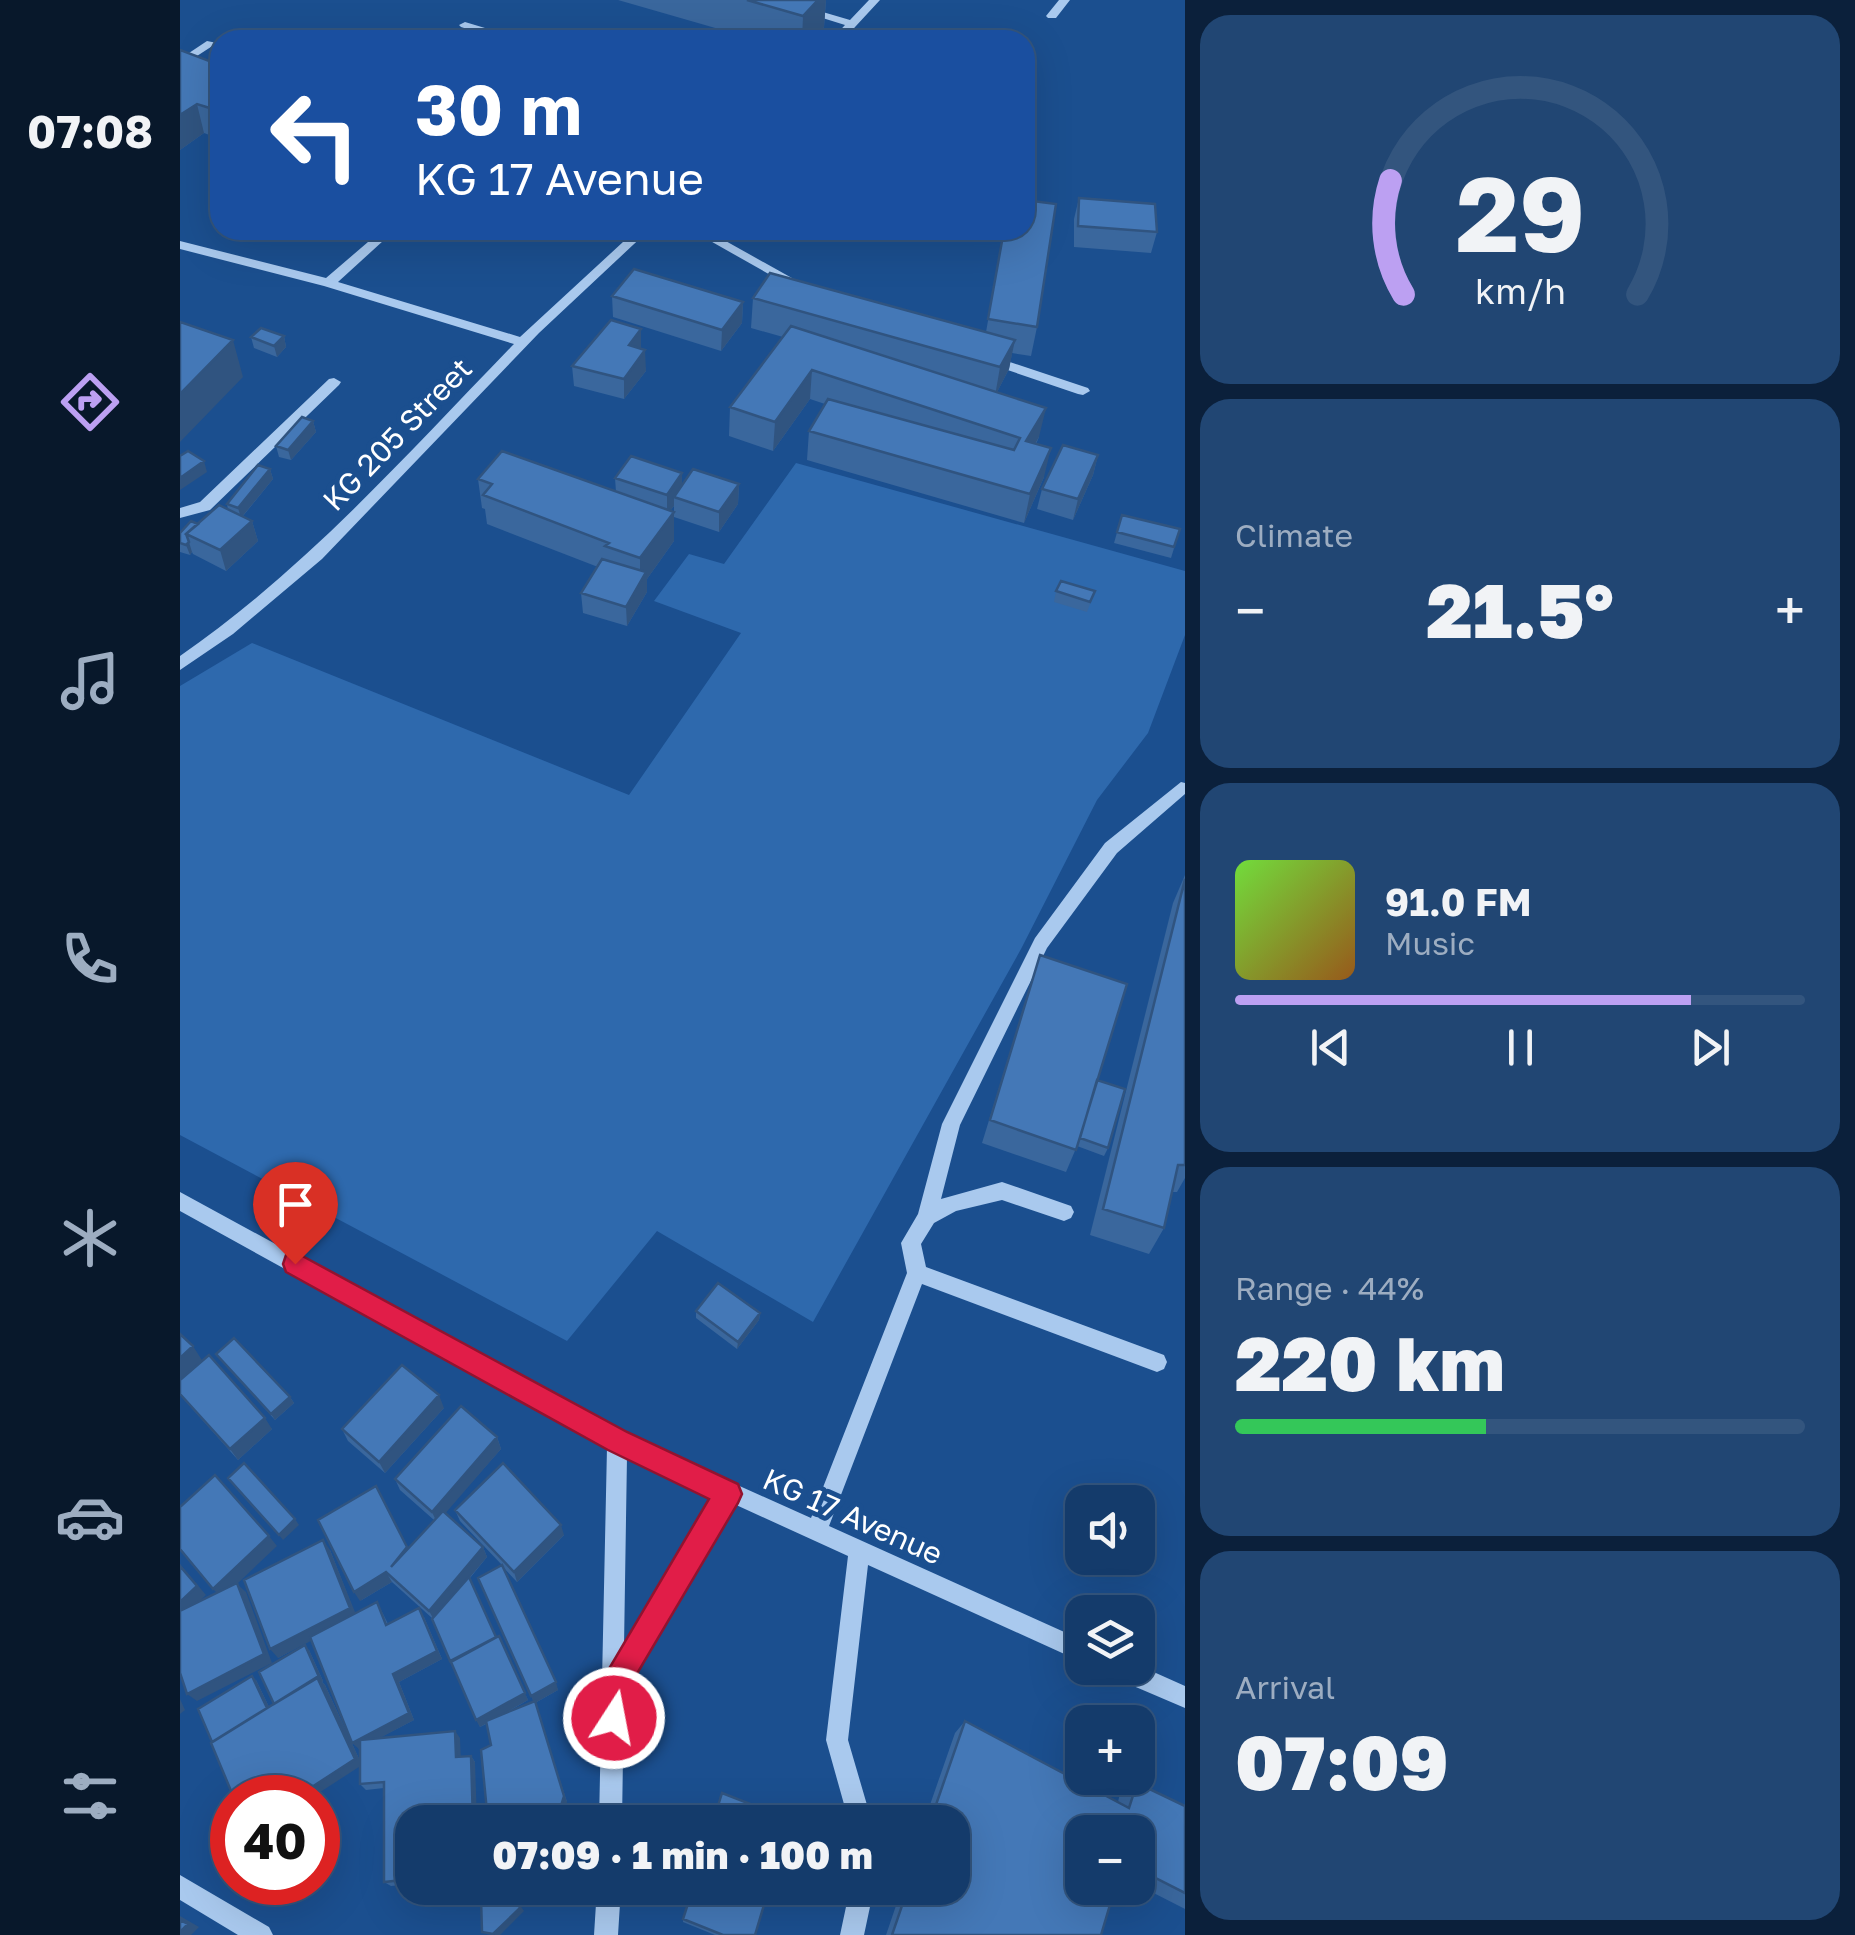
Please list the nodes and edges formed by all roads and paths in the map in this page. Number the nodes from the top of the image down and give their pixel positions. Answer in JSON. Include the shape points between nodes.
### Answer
{"nodes":[{"id":1,"x":770,"y":0,"type":"edge"},
{"id":2,"x":875,"y":0,"type":"edge"},
{"id":3,"x":1065,"y":0,"type":"edge"},
{"id":4,"x":1052,"y":16,"type":"dead end"},
{"id":5,"x":852,"y":24,"type":"junction"},
{"id":6,"x":465,"y":25,"type":"dead end"},
{"id":7,"x":481,"y":30,"type":"edge"},
{"id":8,"x":846,"y":30,"type":"edge"},
{"id":9,"x":210,"y":44,"type":"edge"},
{"id":10,"x":180,"y":64,"type":"edge"},
{"id":11,"x":378,"y":240,"type":"edge"},
{"id":12,"x":632,"y":240,"type":"edge"},
{"id":13,"x":715,"y":240,"type":"edge"},
{"id":14,"x":180,"y":245,"type":"edge"},
{"id":15,"x":329,"y":283,"type":"junction"},
{"id":16,"x":808,"y":291,"type":"edge"},
{"id":17,"x":522,"y":342,"type":"junction"},
{"id":18,"x":971,"y":353,"type":"edge"},
{"id":19,"x":334,"y":382,"type":"dead end"},
{"id":20,"x":1084,"y":391,"type":"dead end"},
{"id":21,"x":180,"y":512,"type":"edge"},
{"id":22,"x":180,"y":664,"type":"edge"},
{"id":23,"x":1181,"y":788,"type":"dead end"},
{"id":24,"x":180,"y":1201,"type":"edge"},
{"id":25,"x":1064,"y":1212,"type":"dead end"},
{"id":26,"x":927,"y":1218,"type":"junction"},
{"id":27,"x":917,"y":1273,"type":"junction"},
{"id":28,"x":1157,"y":1362,"type":"dead end"},
{"id":29,"x":617,"y":1441,"type":"junction"},
{"id":30,"x":728,"y":1494,"type":"junction"},
{"id":31,"x":816,"y":1533,"type":"junction"},
{"id":32,"x":858,"y":1552,"type":"junction"},
{"id":33,"x":1065,"y":1644,"type":"edge"},
{"id":34,"x":614,"y":1684,"type":"junction"},
{"id":35,"x":1155,"y":1684,"type":"edge"},
{"id":36,"x":1185,"y":1697,"type":"edge"},
{"id":37,"x":610,"y":1805,"type":"edge"},
{"id":38,"x":855,"y":1805,"type":"edge"},
{"id":39,"x":180,"y":1886,"type":"edge"},
{"id":40,"x":607,"y":1905,"type":"edge"},
{"id":41,"x":858,"y":1905,"type":"edge"},
{"id":42,"x":261,"y":1935,"type":"edge"},
{"id":43,"x":606,"y":1935,"type":"edge"},
{"id":44,"x":852,"y":1935,"type":"edge"}],
"edges":[{"from":1,"to":5,"type":"street"},
{"from":2,"to":5,"type":"street"},
{"from":3,"to":4,"type":"street"},
{"from":5,"to":8,"type":"street"},
{"from":6,"to":7,"type":"street"},
{"from":9,"to":10,"type":"street"},
{"from":11,"to":15,"type":"street"},
{"from":12,"to":17,"type":"street","name":"KG 205 Street"},
{"from":13,"to":16,"type":"street"},
{"from":14,"to":15,"type":"street"},
{"from":15,"to":17,"type":"street"},
{"from":17,"to":22,"type":"street","name":"KG 205 Street","via":[[346,528],[236,628]]},
{"from":18,"to":20,"type":"street"},
{"from":19,"to":21,"type":"street","via":[[205,506]]},
{"from":23,"to":26,"type":"street","via":[[1111,848],[1041,942],[951,1124]]},
{"from":24,"to":29,"type":"street","name":"KG 17 Avenue"},
{"from":25,"to":26,"type":"street","via":[[1002,1191],[952,1203]]},
{"from":26,"to":27,"type":"street","via":[[911,1242]]},
{"from":27,"to":28,"type":"street"},
{"from":27,"to":31,"type":"street"},
{"from":29,"to":30,"type":"street","name":"KG 17 Avenue"},
{"from":29,"to":34,"type":"street"},
{"from":30,"to":31,"type":"street","name":"KG 17 Avenue"},
{"from":30,"to":34,"type":"street"},
{"from":31,"to":32,"type":"street","name":"KG 17 Avenue"},
{"from":32,"to":33,"type":"street","name":"KG 17 Avenue"},
{"from":32,"to":38,"type":"street","via":[[837,1740]]},
{"from":34,"to":37,"type":"street"},
{"from":35,"to":36,"type":"street"},
{"from":39,"to":42,"type":"street"},
{"from":40,"to":43,"type":"street"},
{"from":41,"to":44,"type":"street"}]}
